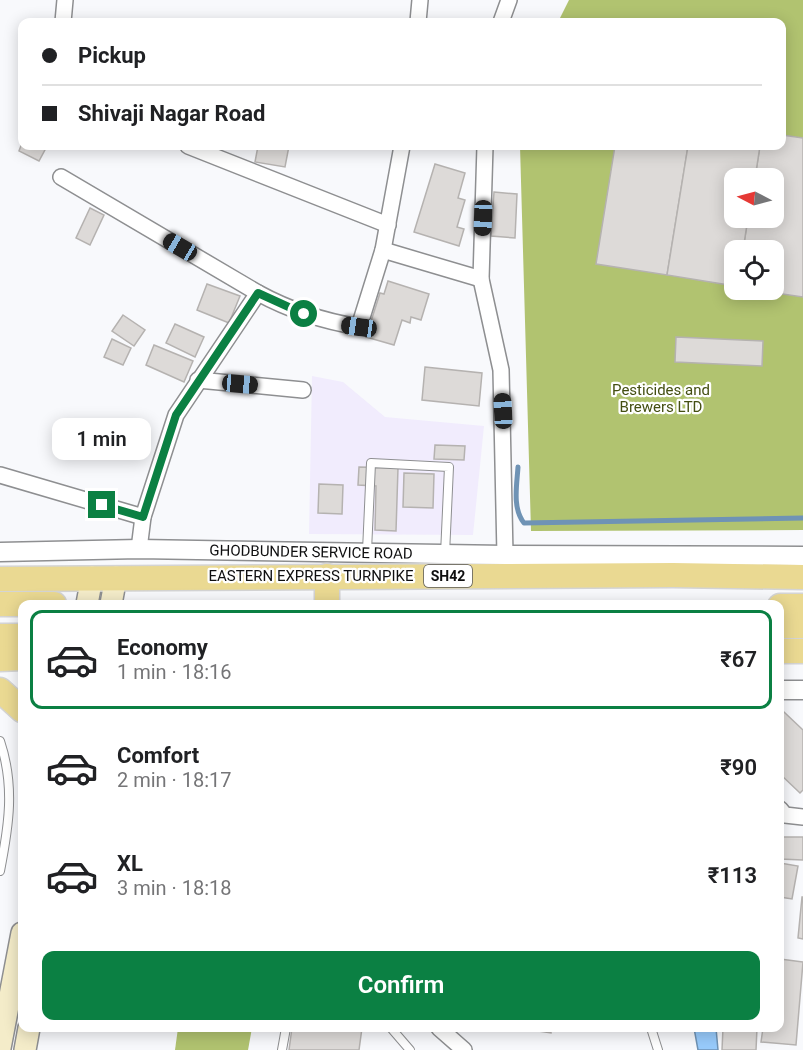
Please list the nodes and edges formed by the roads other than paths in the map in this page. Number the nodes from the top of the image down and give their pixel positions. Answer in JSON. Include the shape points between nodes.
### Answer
{"nodes":[{"id":1,"x":65,"y":0,"type":"edge"},
{"id":2,"x":420,"y":0,"type":"edge"},
{"id":3,"x":509,"y":0,"type":"edge"},
{"id":4,"x":63,"y":18,"type":"edge"},
{"id":5,"x":418,"y":18,"type":"edge"},
{"id":6,"x":502,"y":18,"type":"edge"},
{"id":7,"x":198,"y":150,"type":"edge"},
{"id":8,"x":401,"y":150,"type":"edge"},
{"id":9,"x":485,"y":150,"type":"edge"},
{"id":10,"x":62,"y":177,"type":"dead end"},
{"id":11,"x":388,"y":225,"type":"junction"},
{"id":12,"x":383,"y":250,"type":"junction"},
{"id":13,"x":482,"y":279,"type":"junction"},
{"id":14,"x":258,"y":293,"type":"junction"},
{"id":15,"x":198,"y":380,"type":"junction"},
{"id":16,"x":303,"y":390,"type":"dead end"},
{"id":17,"x":0,"y":475,"type":"edge"},
{"id":18,"x":143,"y":517,"type":"junction"},
{"id":19,"x":139,"y":549,"type":"junction"},
{"id":20,"x":0,"y":552,"type":"edge"},
{"id":21,"x":367,"y":553,"type":"junction"},
{"id":22,"x":445,"y":554,"type":"junction"},
{"id":23,"x":506,"y":555,"type":"junction"},
{"id":24,"x":803,"y":556,"type":"edge"},
{"id":25,"x":754,"y":566,"type":"junction"},
{"id":26,"x":327,"y":576,"type":"junction"},
{"id":27,"x":92,"y":577,"type":"junction"},
{"id":28,"x":116,"y":577,"type":"junction"},
{"id":29,"x":803,"y":577,"type":"edge"},
{"id":30,"x":0,"y":579,"type":"edge"},
{"id":31,"x":88,"y":600,"type":"edge"},
{"id":32,"x":112,"y":600,"type":"edge"},
{"id":33,"x":327,"y":600,"type":"edge"},
{"id":34,"x":0,"y":604,"type":"edge"},
{"id":35,"x":18,"y":604,"type":"edge"},
{"id":36,"x":784,"y":606,"type":"edge"},
{"id":37,"x":803,"y":606,"type":"edge"},
{"id":38,"x":784,"y":626,"type":"edge"},
{"id":39,"x":803,"y":626,"type":"edge"},
{"id":40,"x":0,"y":636,"type":"edge"},
{"id":41,"x":18,"y":636,"type":"edge"},
{"id":42,"x":784,"y":651,"type":"edge"},
{"id":43,"x":803,"y":651,"type":"edge"},
{"id":44,"x":18,"y":658,"type":"edge"},
{"id":45,"x":0,"y":659,"type":"edge"},
{"id":46,"x":0,"y":690,"type":"edge"},
{"id":47,"x":784,"y":690,"type":"edge"},
{"id":48,"x":803,"y":690,"type":"edge"},
{"id":49,"x":16,"y":707,"type":"edge"},
{"id":50,"x":0,"y":741,"type":"edge"},
{"id":51,"x":784,"y":814,"type":"edge"},
{"id":52,"x":803,"y":817,"type":"edge"},
{"id":53,"x":0,"y":871,"type":"edge"},
{"id":54,"x":18,"y":954,"type":"edge"},
{"id":55,"x":28,"y":1032,"type":"edge"},
{"id":56,"x":285,"y":1032,"type":"edge"},
{"id":57,"x":394,"y":1032,"type":"edge"},
{"id":58,"x":444,"y":1032,"type":"edge"},
{"id":59,"x":652,"y":1032,"type":"edge"},
{"id":60,"x":0,"y":1048,"type":"edge"},
{"id":61,"x":25,"y":1050,"type":"edge"},
{"id":62,"x":282,"y":1050,"type":"edge"},
{"id":63,"x":410,"y":1050,"type":"edge"},
{"id":64,"x":464,"y":1050,"type":"edge"},
{"id":65,"x":658,"y":1050,"type":"edge"}],
"edges":[{"from":1,"to":4,"type":"street"},
{"from":2,"to":5,"type":"street"},
{"from":3,"to":6,"type":"street"},
{"from":7,"to":11,"type":"street"},
{"from":8,"to":11,"type":"street"},
{"from":9,"to":13,"type":"street"},
{"from":10,"to":14,"type":"street"},
{"from":11,"to":12,"type":"street"},
{"from":12,"to":13,"type":"street"},
{"from":12,"to":14,"type":"street","via":[[359,327],[324,322]]},
{"from":13,"to":23,"type":"street","via":[[501,369]]},
{"from":14,"to":15,"type":"street"},
{"from":15,"to":16,"type":"street"},
{"from":15,"to":18,"type":"street","via":[[176,415]]},
{"from":17,"to":18,"type":"street"},
{"from":18,"to":19,"type":"street"},
{"from":19,"to":20,"type":"street","name":"GHODBUNDER SERVICE ROAD"},
{"from":19,"to":21,"type":"street","name":"GHODBUNDER SERVICE ROAD"},
{"from":21,"to":22,"type":"street","name":"GHODBUNDER SERVICE ROAD"},
{"from":21,"to":22,"type":"lane","via":[[371,463],[449,467]]},
{"from":22,"to":23,"type":"street","name":"GHODBUNDER SERVICE ROAD"},
{"from":23,"to":25,"type":"street","name":"GHODBUNDER SERVICE ROAD"},
{"from":24,"to":25,"type":"street","name":"GHODBUNDER SERVICE ROAD"},
{"from":25,"to":26,"type":"main road","name":"EASTERN EXPRESS TURNPIKE","number":"SH42"},
{"from":25,"to":29,"type":"main road","name":"EASTERN EXPRESS TURNPIKE","number":"SH42"},
{"from":26,"to":28,"type":"main road","name":"EASTERN EXPRESS TURNPIKE","number":"SH42"},
{"from":26,"to":33,"type":"main road"},
{"from":27,"to":28,"type":"main road","name":"EASTERN EXPRESS TURNPIKE","number":"SH42"},
{"from":27,"to":30,"type":"main road","name":"EASTERN EXPRESS TURNPIKE","number":"SH42"},
{"from":27,"to":31,"type":"main road"},
{"from":28,"to":32,"type":"main road"},
{"from":34,"to":35,"type":"main road"},
{"from":36,"to":37,"type":"main road"},
{"from":38,"to":39,"type":"main road"},
{"from":40,"to":41,"type":"main road"},
{"from":42,"to":43,"type":"main road"},
{"from":44,"to":45,"type":"main road"},
{"from":46,"to":49,"type":"main road"},
{"from":47,"to":48,"type":"street"},
{"from":50,"to":53,"type":"lane","via":[[11,789]]},
{"from":51,"to":52,"type":"street"},
{"from":54,"to":60,"type":"main road"},
{"from":55,"to":61,"type":"main road"},
{"from":56,"to":62,"type":"lane"},
{"from":57,"to":63,"type":"lane"},
{"from":58,"to":64,"type":"street"},
{"from":59,"to":65,"type":"lane"}]}
